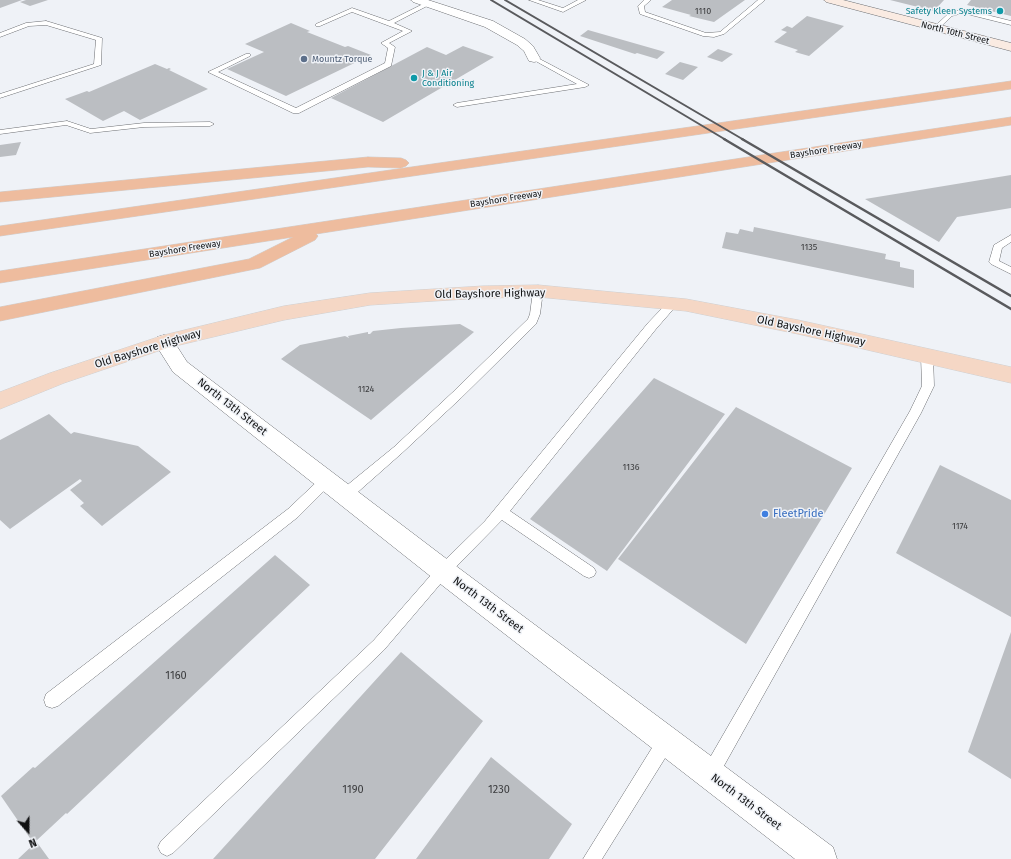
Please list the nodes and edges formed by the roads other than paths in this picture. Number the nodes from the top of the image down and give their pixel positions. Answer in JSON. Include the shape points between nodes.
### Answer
{"nodes":[{"id":1,"x":532,"y":0,"type":"edge"},
{"id":2,"x":583,"y":0,"type":"edge"},
{"id":3,"x":648,"y":0,"type":"edge"},
{"id":4,"x":762,"y":0,"type":"edge"},
{"id":5,"x":830,"y":0,"type":"edge"},
{"id":6,"x":422,"y":2,"type":"edge"},
{"id":7,"x":389,"y":23,"type":"junction"},
{"id":8,"x":1011,"y":23,"type":"edge"},
{"id":9,"x":318,"y":25,"type":"dead end"},
{"id":10,"x":936,"y":28,"type":"junction"},
{"id":11,"x":0,"y":34,"type":"edge"},
{"id":12,"x":1011,"y":48,"type":"edge"},
{"id":13,"x":248,"y":55,"type":"dead end"},
{"id":14,"x":534,"y":58,"type":"joint"},
{"id":15,"x":1011,"y":85,"type":"edge"},
{"id":16,"x":0,"y":96,"type":"edge"},
{"id":17,"x":457,"y":105,"type":"dead end"},
{"id":18,"x":1011,"y":121,"type":"edge"},
{"id":19,"x":210,"y":124,"type":"dead end"},
{"id":20,"x":0,"y":132,"type":"edge"},
{"id":21,"x":462,"y":165,"type":"junction"},
{"id":22,"x":0,"y":197,"type":"edge"},
{"id":23,"x":329,"y":227,"type":"junction"},
{"id":24,"x":0,"y":230,"type":"edge"},
{"id":25,"x":1011,"y":238,"type":"edge"},
{"id":26,"x":1011,"y":271,"type":"edge"},
{"id":27,"x":0,"y":277,"type":"edge"},
{"id":28,"x":538,"y":291,"type":"junction"},
{"id":29,"x":672,"y":304,"type":"junction"},
{"id":30,"x":0,"y":314,"type":"edge"},
{"id":31,"x":164,"y":342,"type":"junction"},
{"id":32,"x":927,"y":356,"type":"junction"},
{"id":33,"x":1011,"y":375,"type":"edge"},
{"id":34,"x":0,"y":401,"type":"edge"},
{"id":35,"x":336,"y":487,"type":"junction"},
{"id":36,"x":501,"y":512,"type":"junction"},
{"id":37,"x":443,"y":571,"type":"junction"},
{"id":38,"x":589,"y":572,"type":"dead end"},
{"id":39,"x":52,"y":700,"type":"dead end"},
{"id":40,"x":666,"y":741,"type":"junction"},
{"id":41,"x":710,"y":774,"type":"junction"},
{"id":42,"x":167,"y":847,"type":"dead end"},
{"id":43,"x":592,"y":859,"type":"edge"},
{"id":44,"x":821,"y":859,"type":"edge"}],
"edges":[{"from":1,"to":2,"type":"lane","via":[[563,10]]},
{"from":3,"to":4,"type":"lane","via":[[641,6],[642,13],[706,35],[722,33]]},
{"from":5,"to":10,"type":"main road","name":"North 10th Street"},
{"from":6,"to":7,"type":"lane"},
{"from":6,"to":14,"type":"street","via":[[490,24],[521,42]]},
{"from":7,"to":9,"type":"lane","via":[[352,10]]},
{"from":7,"to":13,"type":"lane","via":[[409,31],[384,43],[392,47],[388,64],[296,111],[212,72]]},
{"from":8,"to":10,"type":"lane","via":[[963,11],[950,15]]},
{"from":10,"to":12,"type":"main road","name":"North 10th Street"},
{"from":11,"to":16,"type":"lane","via":[[28,24],[46,23],[100,39],[97,65]]},
{"from":14,"to":17,"type":"lane","via":[[585,85]]},
{"from":15,"to":21,"type":"highway"},
{"from":18,"to":23,"type":"highway","name":"Bayshore Freeway"},
{"from":19,"to":20,"type":"lane","via":[[144,125],[90,131],[67,123]]},
{"from":21,"to":22,"type":"highway","via":[[368,162]]},
{"from":21,"to":24,"type":"highway"},
{"from":23,"to":27,"type":"highway","name":"Bayshore Freeway"},
{"from":23,"to":30,"type":"highway","via":[[254,264]]},
{"from":25,"to":26,"type":"lane","via":[[997,247],[994,262]]},
{"from":28,"to":29,"type":"main road","name":"Old Bayshore Highway"},
{"from":28,"to":31,"type":"main road","name":"Old Bayshore Highway","via":[[370,299],[284,313]]},
{"from":28,"to":35,"type":"lane","via":[[536,314],[532,321],[409,440]]},
{"from":29,"to":32,"type":"main road","name":"Old Bayshore Highway","via":[[798,327]]},
{"from":29,"to":36,"type":"lane"},
{"from":31,"to":34,"type":"main road","name":"Old Bayshore Highway","via":[[57,378]]},
{"from":31,"to":35,"type":"street","name":"North 13th Street","via":[[180,368]]},
{"from":32,"to":33,"type":"main road","name":"Old Bayshore Highway"},
{"from":32,"to":41,"type":"lane","via":[[928,386],[915,413]]},
{"from":35,"to":37,"type":"street","name":"North 13th Street"},
{"from":35,"to":39,"type":"lane","via":[[293,512]]},
{"from":36,"to":37,"type":"lane"},
{"from":36,"to":38,"type":"lane"},
{"from":37,"to":40,"type":"street","name":"North 13th Street"},
{"from":37,"to":42,"type":"lane","via":[[379,644]]},
{"from":40,"to":41,"type":"street","name":"North 13th Street"},
{"from":40,"to":43,"type":"lane"},
{"from":41,"to":44,"type":"street","name":"North 13th Street"}]}
